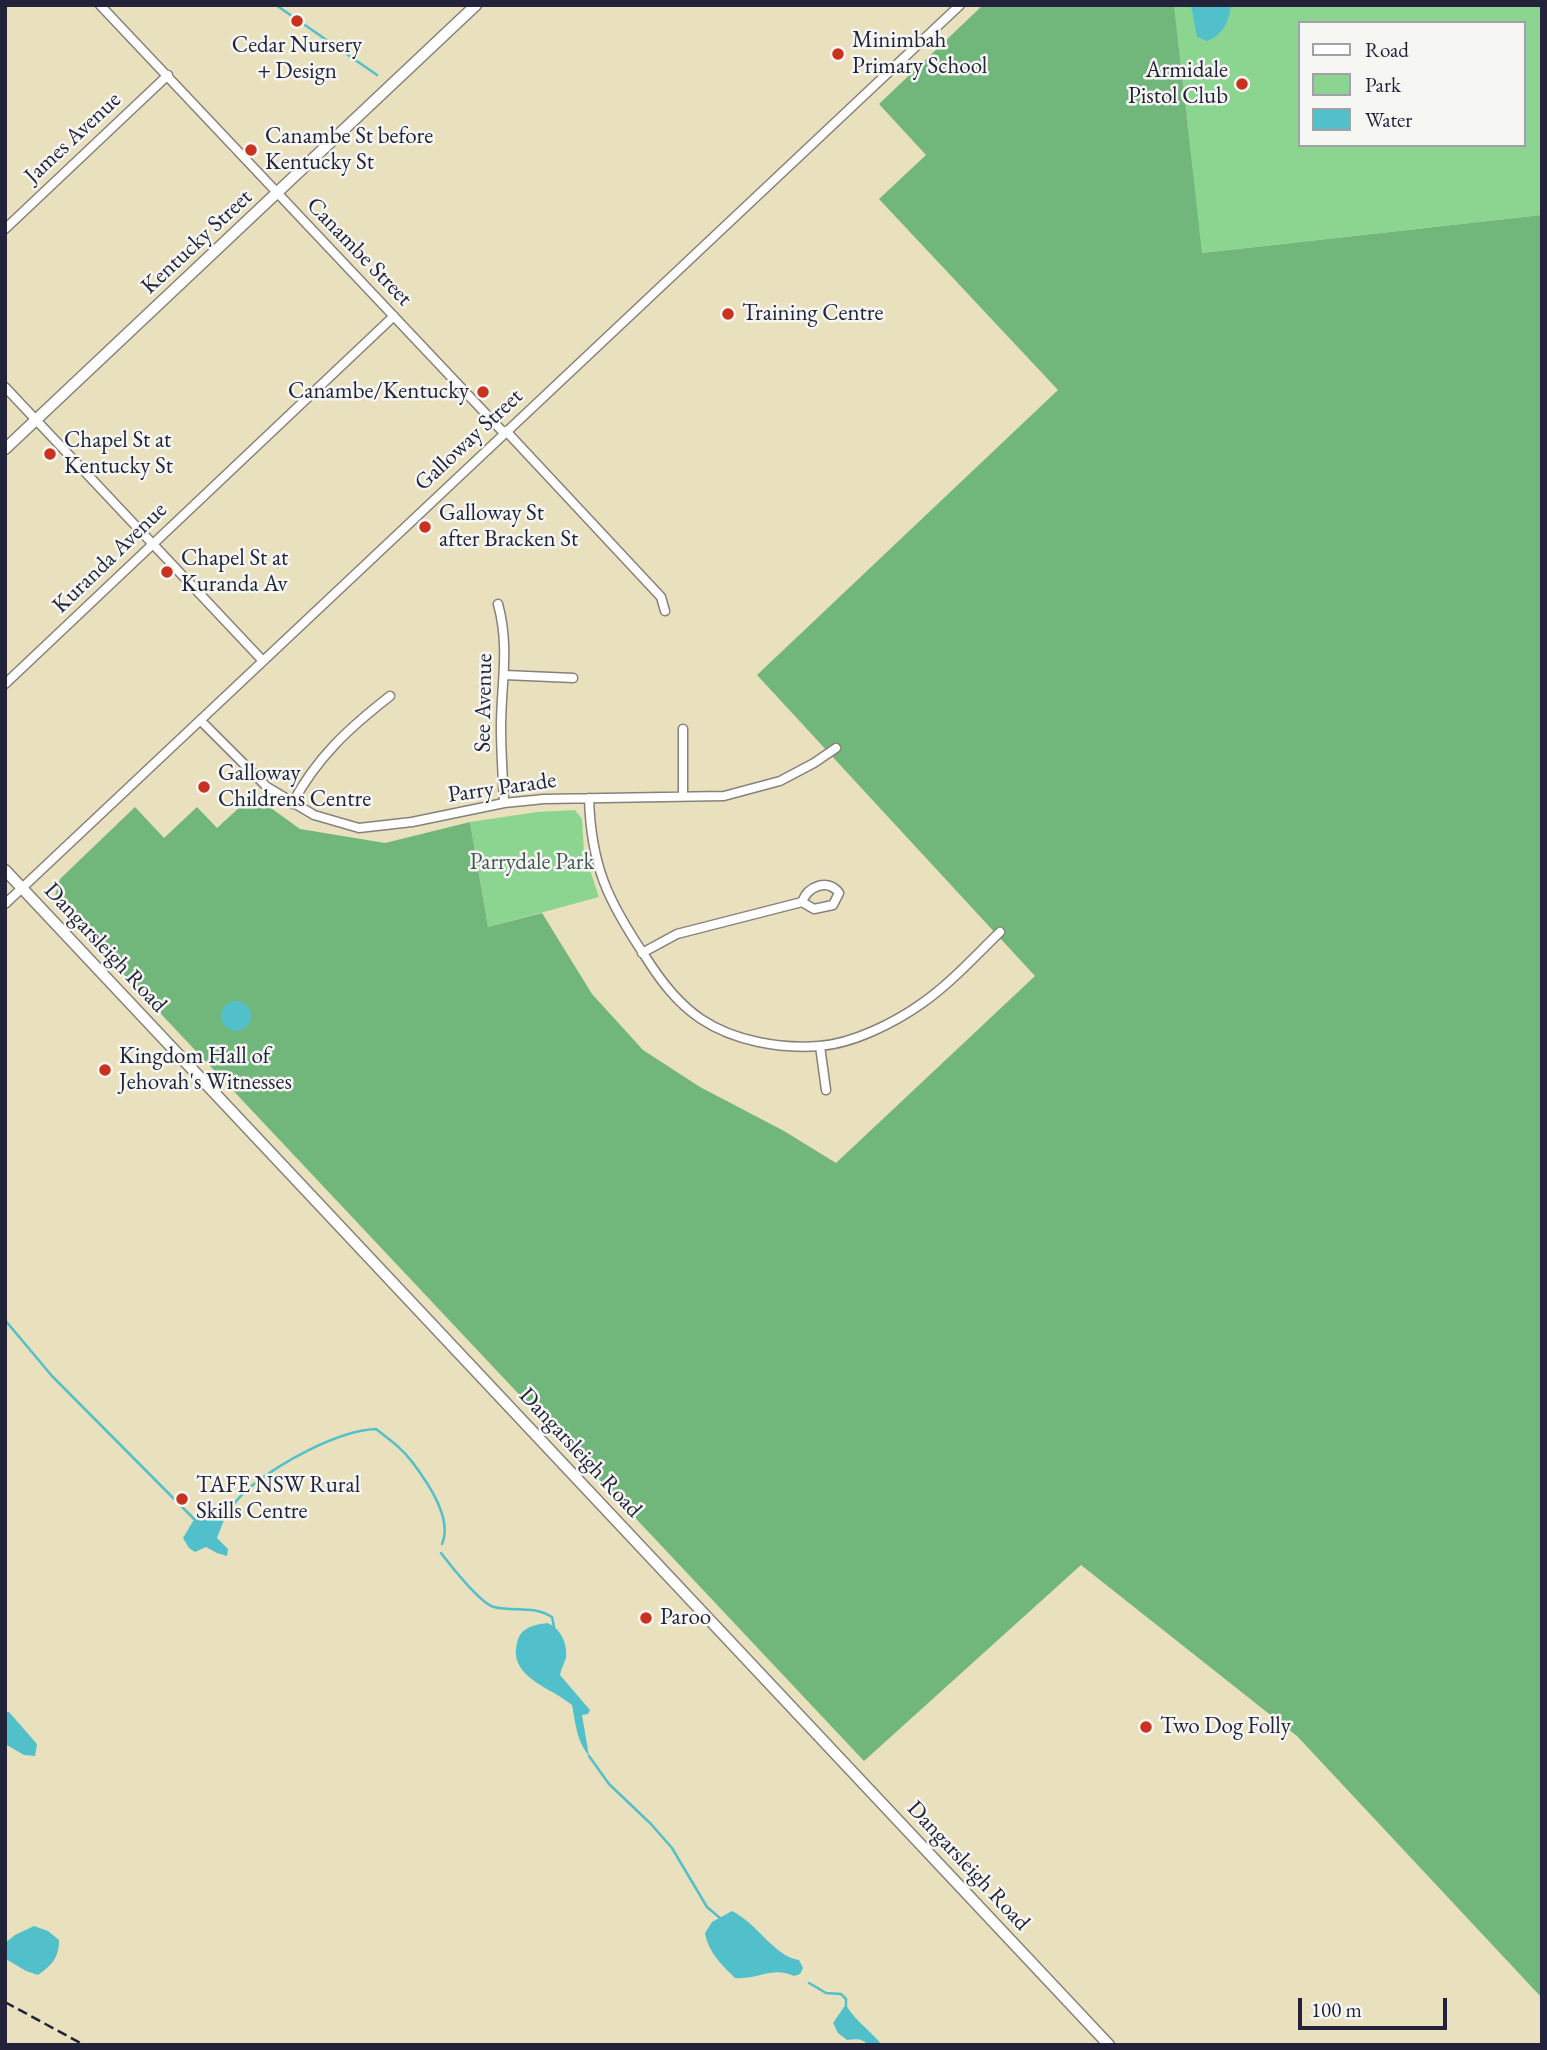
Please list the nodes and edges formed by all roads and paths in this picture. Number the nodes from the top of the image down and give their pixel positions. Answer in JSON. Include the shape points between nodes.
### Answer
{"nodes":[{"id":1,"x":100,"y":5,"type":"edge"},
{"id":2,"x":476,"y":5,"type":"edge"},
{"id":3,"x":960,"y":5,"type":"edge"},
{"id":4,"x":168,"y":75,"type":"junction"},
{"id":5,"x":277,"y":193,"type":"junction"},
{"id":6,"x":5,"y":229,"type":"edge"},
{"id":7,"x":394,"y":316,"type":"junction"},
{"id":8,"x":5,"y":387,"type":"edge"},
{"id":9,"x":37,"y":420,"type":"junction"},
{"id":10,"x":505,"y":432,"type":"junction"},
{"id":11,"x":5,"y":449,"type":"edge"},
{"id":12,"x":153,"y":544,"type":"junction"},
{"id":13,"x":498,"y":604,"type":"dead end"},
{"id":14,"x":665,"y":611,"type":"dead end"},
{"id":15,"x":263,"y":661,"type":"junction"},
{"id":16,"x":505,"y":675,"type":"junction"},
{"id":17,"x":573,"y":678,"type":"dead end"},
{"id":18,"x":5,"y":684,"type":"edge"},
{"id":19,"x":390,"y":696,"type":"dead end"},
{"id":20,"x":201,"y":721,"type":"junction"},
{"id":21,"x":683,"y":729,"type":"dead end"},
{"id":22,"x":836,"y":748,"type":"dead end"},
{"id":23,"x":683,"y":796,"type":"junction"},
{"id":24,"x":589,"y":798,"type":"junction"},
{"id":25,"x":504,"y":803,"type":"junction"},
{"id":26,"x":292,"y":804,"type":"junction"},
{"id":27,"x":5,"y":870,"type":"edge"},
{"id":28,"x":22,"y":888,"type":"junction"},
{"id":29,"x":802,"y":902,"type":"dead end"},
{"id":30,"x":5,"y":904,"type":"edge"},
{"id":31,"x":1000,"y":932,"type":"dead end"},
{"id":32,"x":642,"y":953,"type":"junction"},
{"id":33,"x":820,"y":1046,"type":"junction"},
{"id":34,"x":826,"y":1090,"type":"dead end"},
{"id":35,"x":1110,"y":2045,"type":"edge"}],
"edges":[{"from":1,"to":4,"type":"street","name":"Canambe Street"},
{"from":2,"to":5,"type":"street","name":"Kentucky Street"},
{"from":3,"to":10,"type":"street","name":"Galloway Street"},
{"from":4,"to":5,"type":"street","name":"Canambe Street"},
{"from":4,"to":6,"type":"street","name":"James Avenue"},
{"from":5,"to":7,"type":"street","name":"Canambe Street"},
{"from":5,"to":9,"type":"street","name":"Kentucky Street"},
{"from":7,"to":10,"type":"street","name":"Canambe Street"},
{"from":7,"to":12,"type":"street","name":"Kuranda Avenue"},
{"from":8,"to":9,"type":"street"},
{"from":9,"to":11,"type":"street","name":"Kentucky Street"},
{"from":9,"to":12,"type":"street"},
{"from":10,"to":14,"type":"street","name":"Canambe Street","via":[[661,597]]},
{"from":10,"to":15,"type":"street","name":"Galloway Street"},
{"from":12,"to":15,"type":"street"},
{"from":12,"to":18,"type":"street","name":"Kuranda Avenue"},
{"from":13,"to":16,"type":"street","name":"See Avenue","via":[[504,627]]},
{"from":15,"to":20,"type":"street","name":"Galloway Street"},
{"from":16,"to":17,"type":"street"},
{"from":16,"to":25,"type":"street","name":"See Avenue","via":[[501,725]]},
{"from":19,"to":26,"type":"street","via":[[331,746]]},
{"from":20,"to":26,"type":"street","name":"Parry Parade","via":[[267,788]]},
{"from":20,"to":28,"type":"street","name":"Galloway Street"},
{"from":21,"to":23,"type":"street"},
{"from":22,"to":23,"type":"street","name":"Parry Parade","via":[[814,764],[753,790],[724,796]]},
{"from":23,"to":24,"type":"street","name":"Parry Parade"},
{"from":24,"to":25,"type":"street","name":"Parry Parade"},
{"from":24,"to":32,"type":"street","via":[[594,854],[605,889]]},
{"from":25,"to":26,"type":"street","name":"Parry Parade","via":[[359,828]]},
{"from":27,"to":28,"type":"street","name":"Dangarsleigh Road"},
{"from":28,"to":30,"type":"street","name":"Galloway Street"},
{"from":28,"to":35,"type":"street","name":"Dangarsleigh Road"},
{"from":29,"to":32,"type":"street","via":[[677,934]]},
{"from":31,"to":33,"type":"street","via":[[938,991],[904,1015],[864,1034]]},
{"from":32,"to":33,"type":"street","via":[[685,1007],[720,1030],[759,1042]]},
{"from":33,"to":34,"type":"street"}]}
